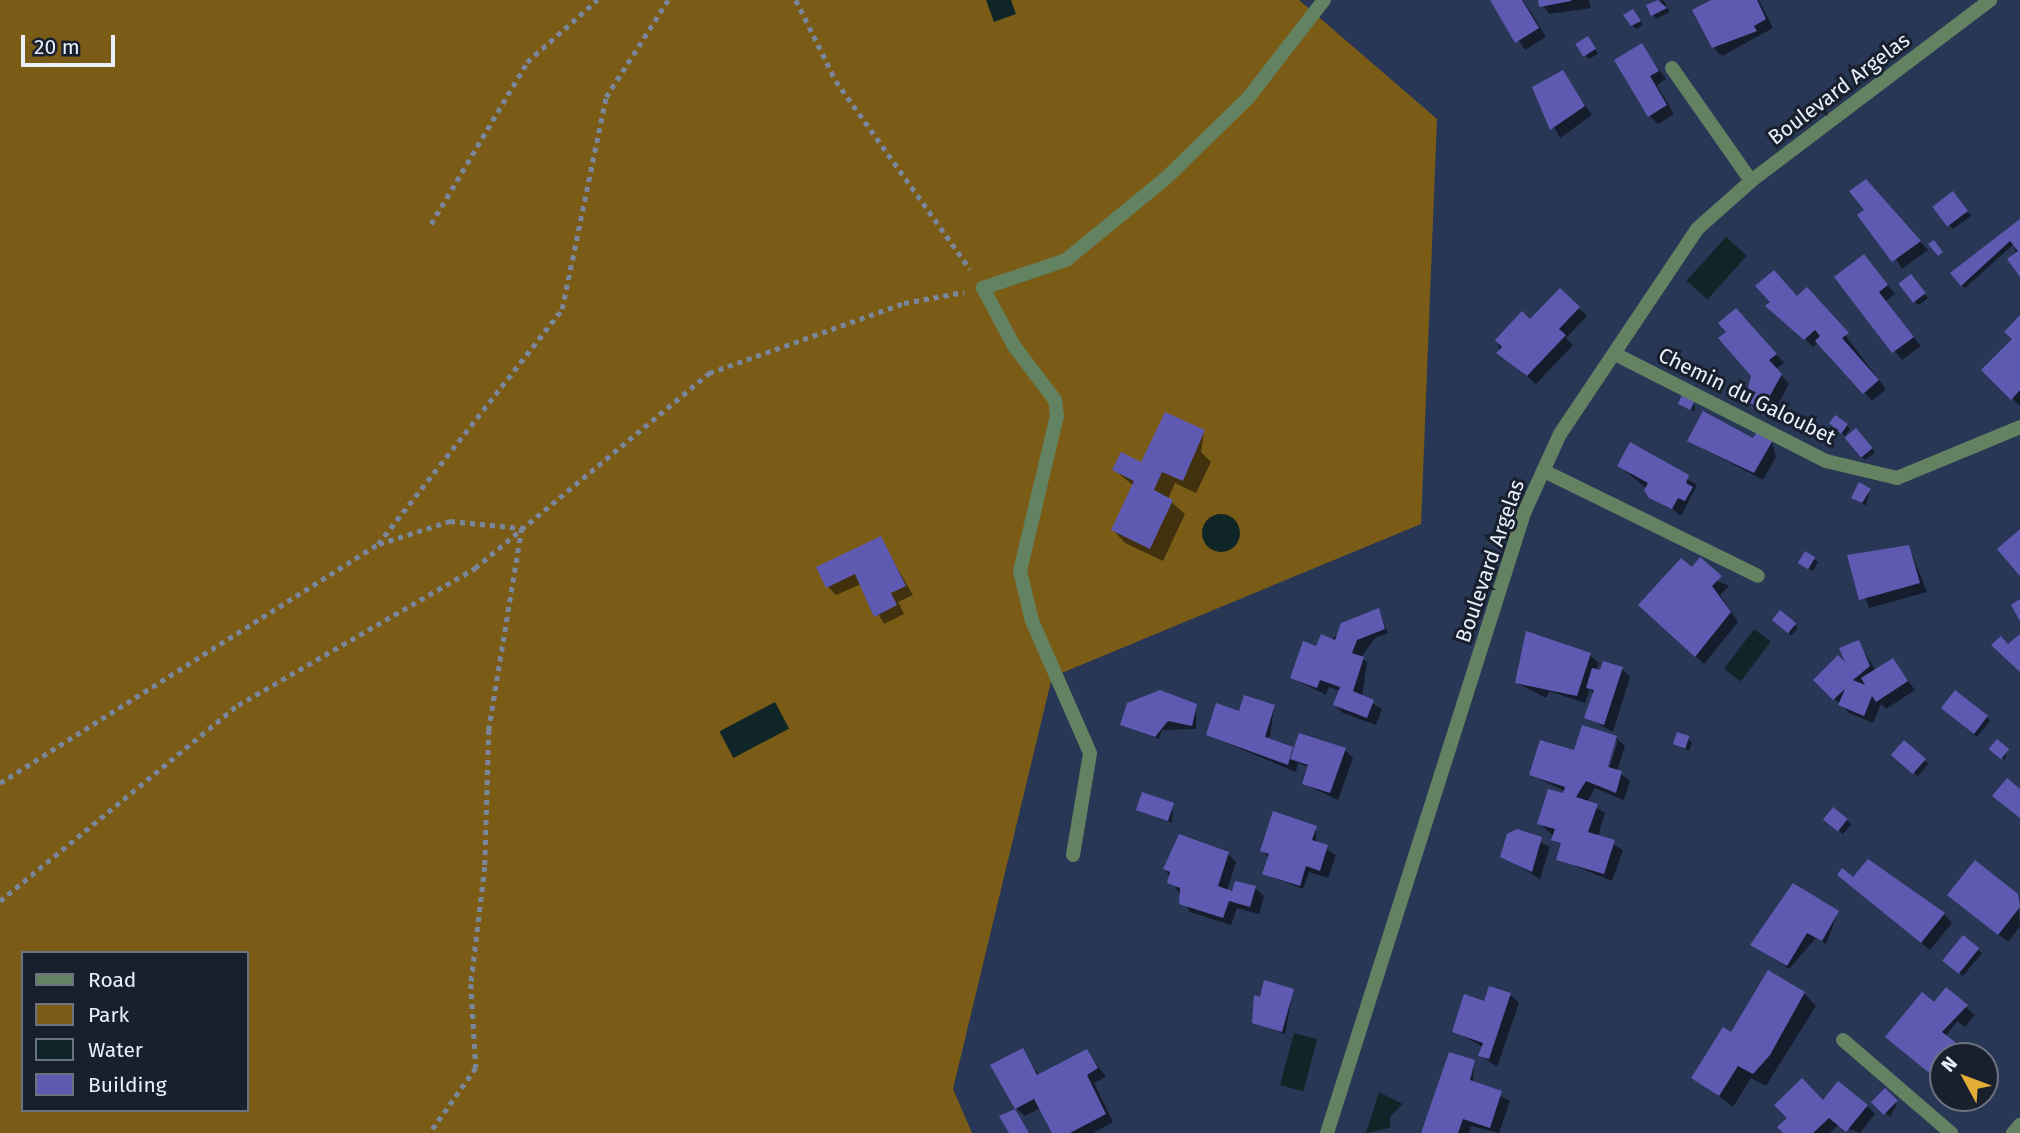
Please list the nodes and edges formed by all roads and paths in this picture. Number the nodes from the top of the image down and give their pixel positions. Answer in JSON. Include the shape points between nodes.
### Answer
{"nodes":[{"id":1,"x":597,"y":0,"type":"edge"},
{"id":2,"x":668,"y":0,"type":"edge"},
{"id":3,"x":796,"y":0,"type":"edge"},
{"id":4,"x":1324,"y":0,"type":"edge"},
{"id":5,"x":1990,"y":0,"type":"edge"},
{"id":6,"x":1672,"y":68,"type":"dead end"},
{"id":7,"x":1751,"y":181,"type":"junction"},
{"id":8,"x":431,"y":224,"type":"dead end"},
{"id":9,"x":984,"y":288,"type":"junction"},
{"id":10,"x":1615,"y":354,"type":"junction"},
{"id":11,"x":2020,"y":427,"type":"edge"},
{"id":12,"x":1544,"y":471,"type":"junction"},
{"id":13,"x":523,"y":528,"type":"junction"},
{"id":14,"x":378,"y":544,"type":"junction"},
{"id":15,"x":1758,"y":576,"type":"dead end"},
{"id":16,"x":0,"y":783,"type":"edge"},
{"id":17,"x":1073,"y":855,"type":"dead end"},
{"id":18,"x":0,"y":901,"type":"edge"},
{"id":19,"x":1843,"y":1040,"type":"dead end"},
{"id":20,"x":2020,"y":1125,"type":"edge"},
{"id":21,"x":430,"y":1133,"type":"edge"},
{"id":22,"x":1327,"y":1133,"type":"edge"},
{"id":23,"x":1951,"y":1133,"type":"edge"},
{"id":24,"x":2013,"y":1133,"type":"edge"}],
"edges":[{"from":1,"to":8,"type":"path","via":[[527,62]]},
{"from":2,"to":14,"type":"path","via":[[606,97],[562,309]]},
{"from":3,"to":9,"type":"path","via":[[836,81]]},
{"from":4,"to":9,"type":"street","via":[[1248,98],[1165,179],[1066,260]]},
{"from":5,"to":7,"type":"street","name":"Boulevard Argelas"},
{"from":6,"to":7,"type":"street"},
{"from":7,"to":10,"type":"street","name":"Boulevard Argelas","via":[[1697,229]]},
{"from":9,"to":13,"type":"path","via":[[904,303],[709,373]]},
{"from":9,"to":17,"type":"street","via":[[1014,346],[1055,400],[1057,416],[1020,571],[1032,621],[1090,753]]},
{"from":10,"to":11,"type":"street","name":"Chemin du Galoubet","via":[[1826,461],[1897,478]]},
{"from":10,"to":12,"type":"street","name":"Boulevard Argelas","via":[[1560,434]]},
{"from":12,"to":15,"type":"street"},
{"from":12,"to":22,"type":"street","name":"Boulevard Argelas","via":[[1418,834]]},
{"from":13,"to":14,"type":"path","via":[[450,521]]},
{"from":13,"to":18,"type":"path","via":[[475,568],[238,705]]},
{"from":13,"to":21,"type":"path","via":[[489,730],[485,867],[471,984],[477,1068]]},
{"from":14,"to":16,"type":"path"},
{"from":19,"to":23,"type":"street"},
{"from":20,"to":24,"type":"street"}]}
